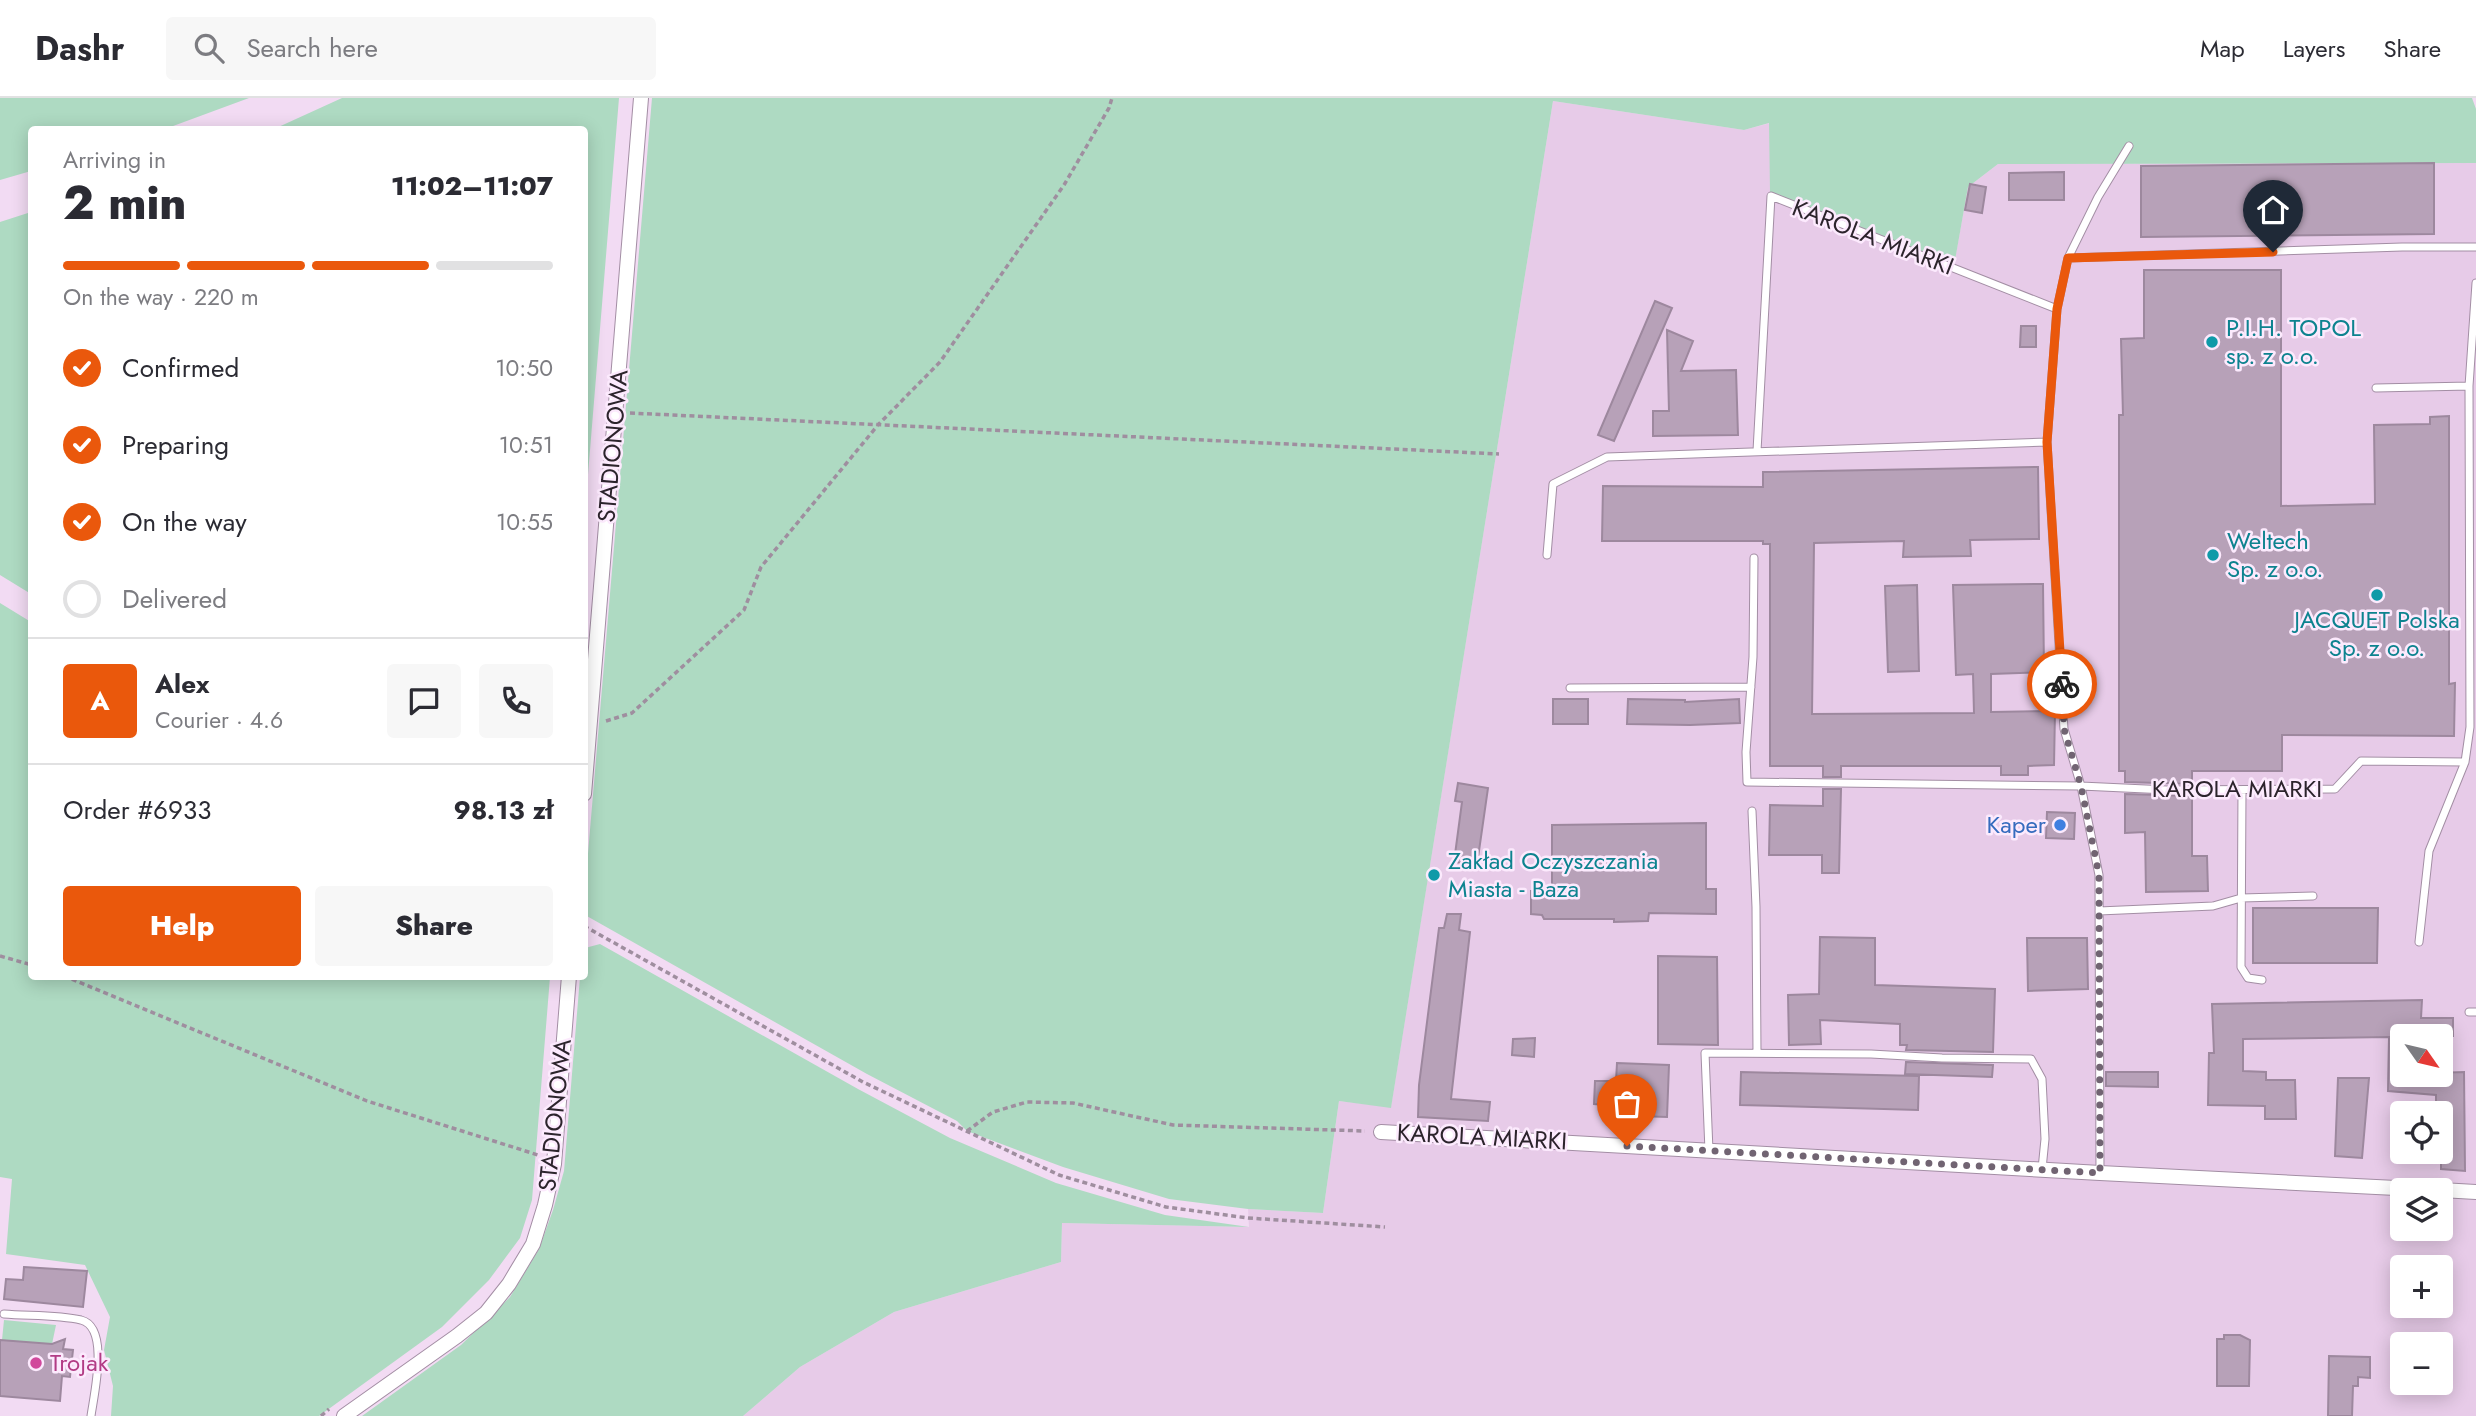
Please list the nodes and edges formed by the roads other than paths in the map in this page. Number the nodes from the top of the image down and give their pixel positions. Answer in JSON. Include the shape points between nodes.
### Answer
{"nodes":[{"id":1,"x":641,"y":98,"type":"edge"},
{"id":2,"x":2129,"y":146,"type":"dead end"},
{"id":3,"x":2476,"y":247,"type":"edge"},
{"id":4,"x":2068,"y":258,"type":"junction"},
{"id":5,"x":2476,"y":283,"type":"edge"},
{"id":6,"x":2057,"y":309,"type":"junction"},
{"id":7,"x":2469,"y":386,"type":"junction"},
{"id":8,"x":2376,"y":388,"type":"dead end"},
{"id":9,"x":2047,"y":442,"type":"junction"},
{"id":10,"x":1757,"y":451,"type":"junction"},
{"id":11,"x":2472,"y":478,"type":"edge"},
{"id":12,"x":1547,"y":555,"type":"dead end"},
{"id":13,"x":1754,"y":558,"type":"dead end"},
{"id":14,"x":1751,"y":687,"type":"junction"},
{"id":15,"x":1570,"y":688,"type":"dead end"},
{"id":16,"x":588,"y":748,"type":"edge"},
{"id":17,"x":2465,"y":762,"type":"junction"},
{"id":18,"x":2081,"y":786,"type":"junction"},
{"id":19,"x":2242,"y":790,"type":"junction"},
{"id":20,"x":1752,"y":811,"type":"dead end"},
{"id":21,"x":2313,"y":896,"type":"dead end"},
{"id":22,"x":2241,"y":898,"type":"junction"},
{"id":23,"x":2099,"y":911,"type":"junction"},
{"id":24,"x":2419,"y":942,"type":"dead end"},
{"id":25,"x":569,"y":980,"type":"edge"},
{"id":26,"x":2262,"y":980,"type":"dead end"},
{"id":27,"x":1757,"y":1053,"type":"junction"},
{"id":28,"x":1381,"y":1132,"type":"road end"},
{"id":29,"x":1709,"y":1151,"type":"junction"},
{"id":30,"x":2042,"y":1170,"type":"junction"},
{"id":31,"x":2100,"y":1173,"type":"junction"},
{"id":32,"x":2390,"y":1188,"type":"edge"},
{"id":33,"x":2453,"y":1191,"type":"edge"},
{"id":34,"x":2476,"y":1192,"type":"edge"},
{"id":35,"x":4,"y":1314,"type":"dead end"},
{"id":36,"x":340,"y":1409,"type":"edge"},
{"id":37,"x":92,"y":1416,"type":"edge"}],
"edges":[{"from":1,"to":16,"type":"street","name":"STADIONOWA"},
{"from":2,"to":4,"type":"lane"},
{"from":3,"to":4,"type":"lane"},
{"from":4,"to":6,"type":"lane"},
{"from":5,"to":7,"type":"lane"},
{"from":6,"to":9,"type":"lane"},
{"from":6,"to":10,"type":"lane","name":"KAROLA MIARKI","via":[[1771,196]]},
{"from":7,"to":8,"type":"lane"},
{"from":7,"to":11,"type":"lane"},
{"from":9,"to":10,"type":"lane"},
{"from":9,"to":18,"type":"lane","via":[[2064,729]]},
{"from":10,"to":12,"type":"lane","via":[[1607,457],[1553,484]]},
{"from":11,"to":17,"type":"lane","via":[[2470,727]]},
{"from":13,"to":14,"type":"lane","name":"KAROLA MIARKI"},
{"from":14,"to":15,"type":"lane"},
{"from":14,"to":18,"type":"lane","name":"KAROLA MIARKI","via":[[1747,782]]},
{"from":17,"to":19,"type":"lane","name":"KAROLA MIARKI","via":[[2361,761],[2335,789]]},
{"from":17,"to":24,"type":"lane","via":[[2429,851]]},
{"from":18,"to":19,"type":"lane","name":"KAROLA MIARKI"},
{"from":18,"to":23,"type":"lane","via":[[2099,875]]},
{"from":19,"to":22,"type":"lane"},
{"from":20,"to":27,"type":"lane"},
{"from":21,"to":22,"type":"lane"},
{"from":22,"to":23,"type":"lane","via":[[2213,906]]},
{"from":22,"to":26,"type":"lane","via":[[2241,967],[2248,978]]},
{"from":23,"to":31,"type":"lane"},
{"from":25,"to":36,"type":"street","name":"STADIONOWA","via":[[554,1164],[533,1244],[486,1313]]},
{"from":27,"to":29,"type":"lane","via":[[1705,1053]]},
{"from":27,"to":30,"type":"lane","via":[[2031,1059],[2042,1079]]},
{"from":28,"to":29,"type":"street","name":"KAROLA MIARKI"},
{"from":29,"to":30,"type":"street","name":"KAROLA MIARKI"},
{"from":30,"to":31,"type":"street","name":"KAROLA MIARKI"},
{"from":31,"to":32,"type":"street","name":"KAROLA MIARKI"},
{"from":33,"to":34,"type":"street"},
{"from":35,"to":37,"type":"lane","via":[[84,1320],[94,1330],[99,1342]]}]}
